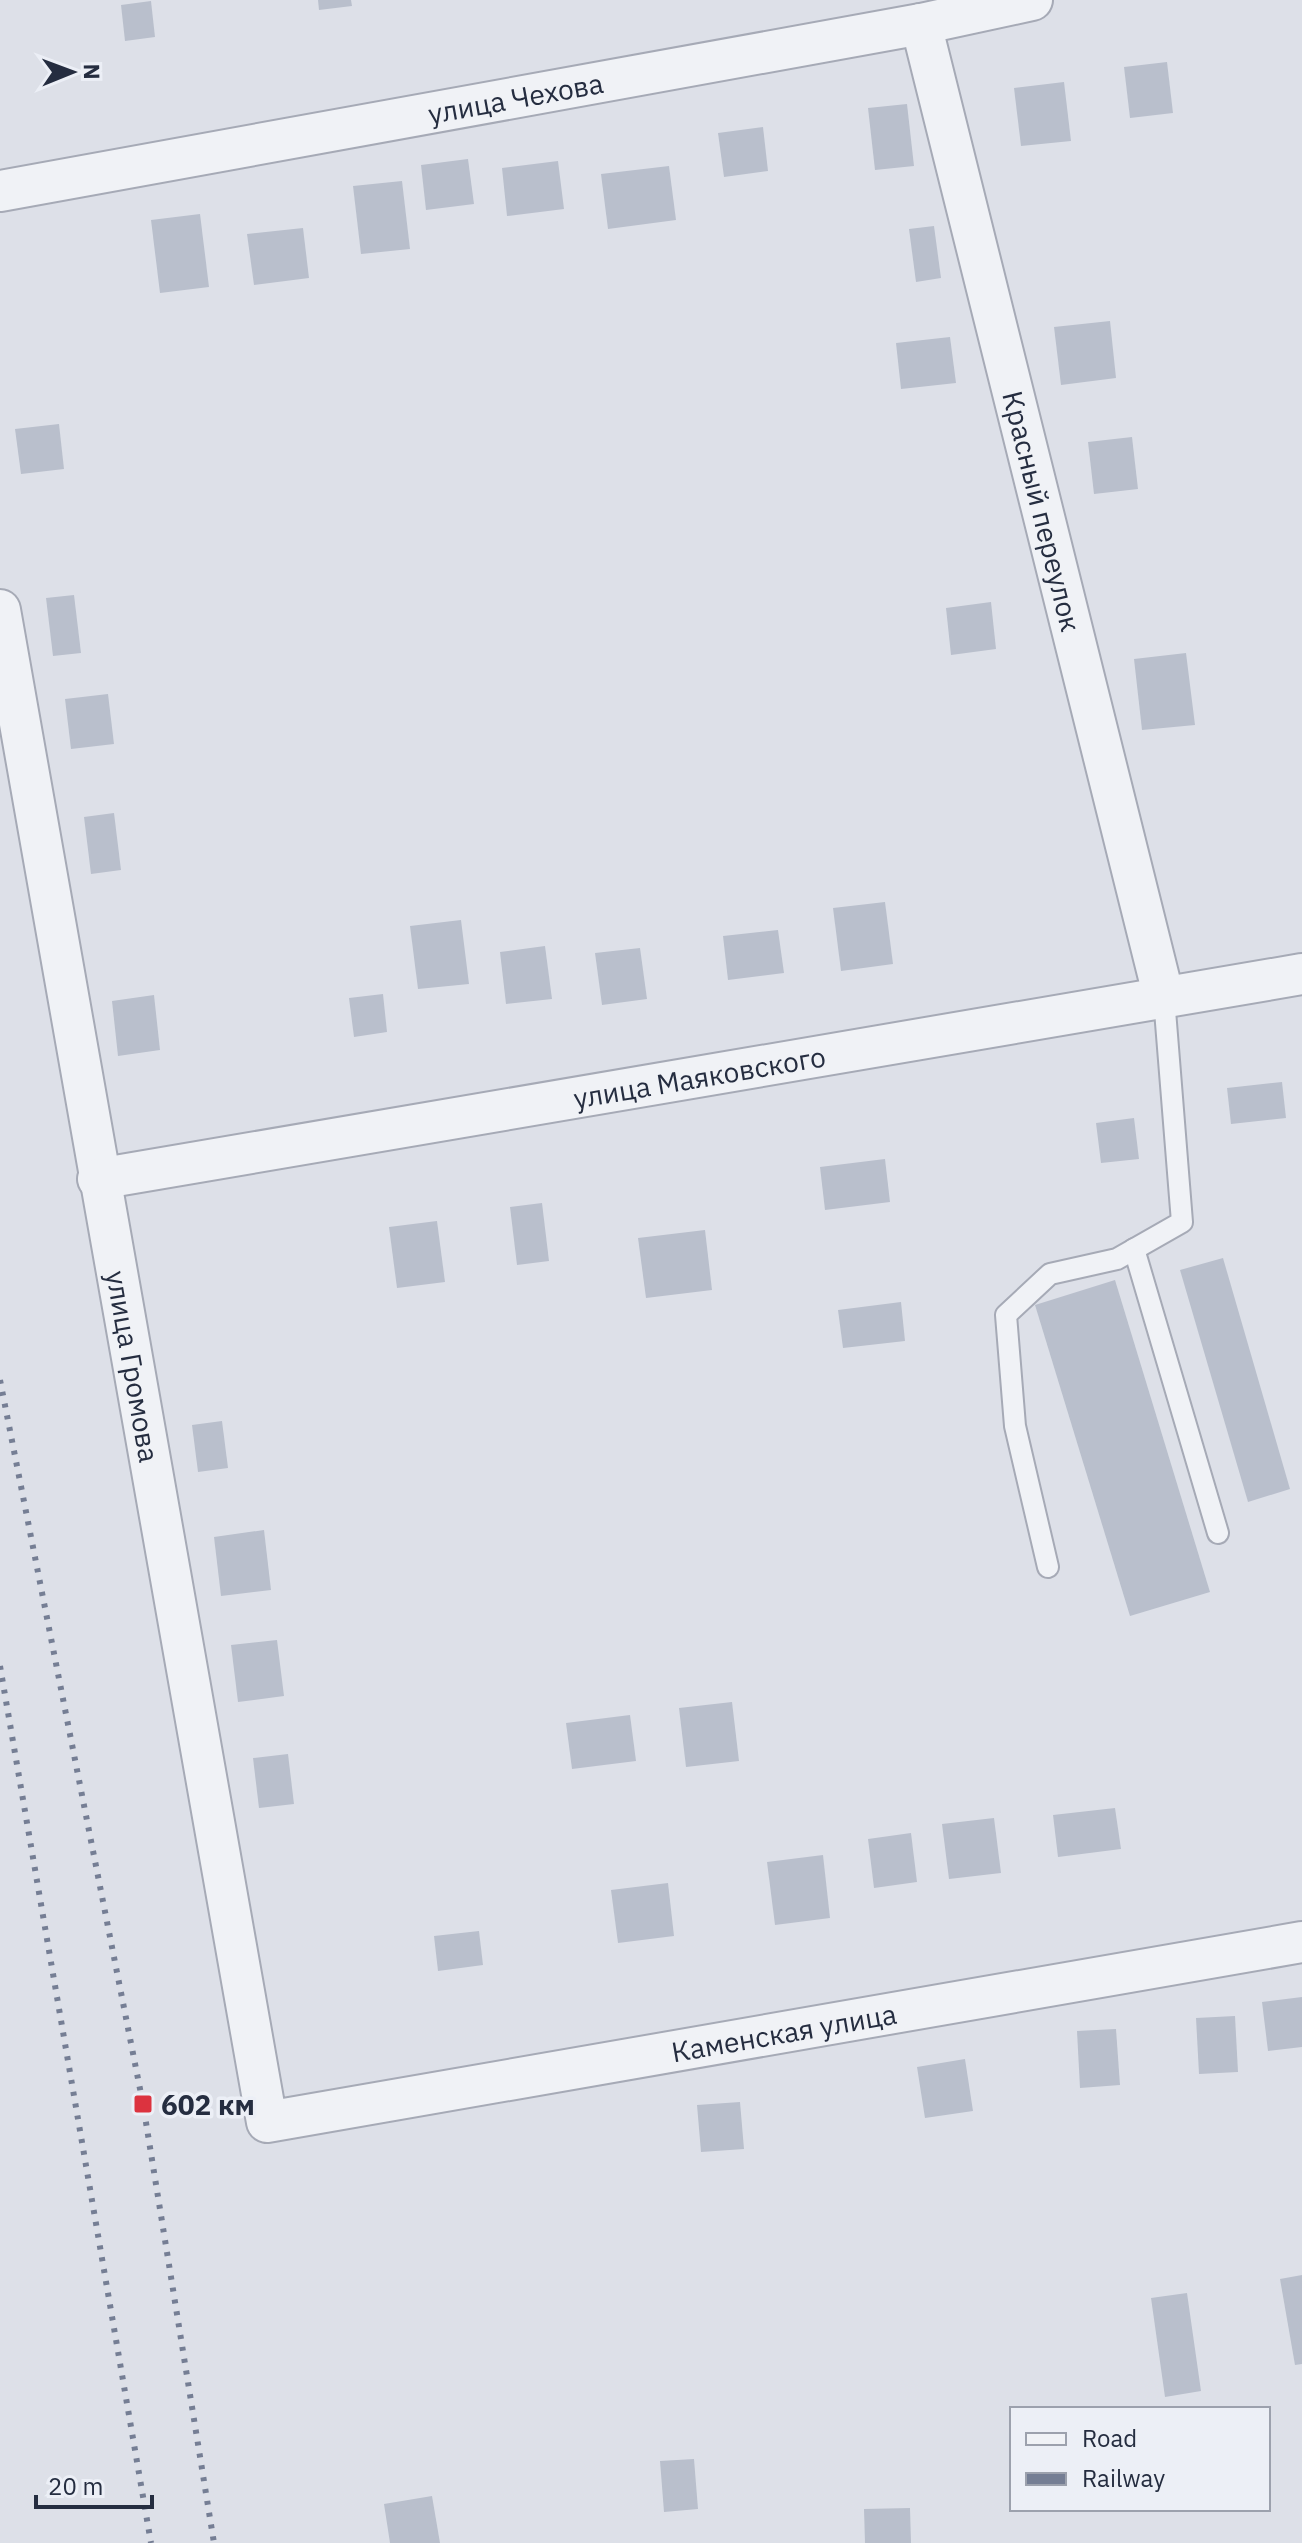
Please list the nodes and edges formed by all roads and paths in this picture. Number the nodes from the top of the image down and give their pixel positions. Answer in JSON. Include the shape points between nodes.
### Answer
{"nodes":[{"id":1,"x":1032,"y":0,"type":"edge"},
{"id":2,"x":921,"y":24,"type":"junction"},
{"id":3,"x":0,"y":191,"type":"edge"},
{"id":4,"x":0,"y":610,"type":"edge"},
{"id":5,"x":1302,"y":974,"type":"edge"},
{"id":6,"x":1164,"y":998,"type":"junction"},
{"id":7,"x":98,"y":1179,"type":"junction"},
{"id":8,"x":1134,"y":1249,"type":"junction"},
{"id":9,"x":1218,"y":1533,"type":"dead end"},
{"id":10,"x":1048,"y":1567,"type":"dead end"},
{"id":11,"x":1302,"y":1942,"type":"edge"},
{"id":12,"x":267,"y":2122,"type":"joint"}],
"edges":[{"from":1,"to":2,"type":"street","name":"улица Чехова"},
{"from":2,"to":3,"type":"street","name":"улица Чехова"},
{"from":2,"to":6,"type":"street","name":"Красный переулок"},
{"from":4,"to":7,"type":"street","name":"улица Громова"},
{"from":5,"to":6,"type":"street","name":"улица Маяковского"},
{"from":6,"to":7,"type":"street","name":"улица Маяковского"},
{"from":6,"to":8,"type":"lane","via":[[1182,1222]]},
{"from":7,"to":12,"type":"street","name":"улица Громова"},
{"from":8,"to":9,"type":"lane"},
{"from":8,"to":10,"type":"lane","via":[[1117,1259],[1050,1274],[1006,1315],[1015,1426]]},
{"from":11,"to":12,"type":"street","name":"Каменская улица"}]}
